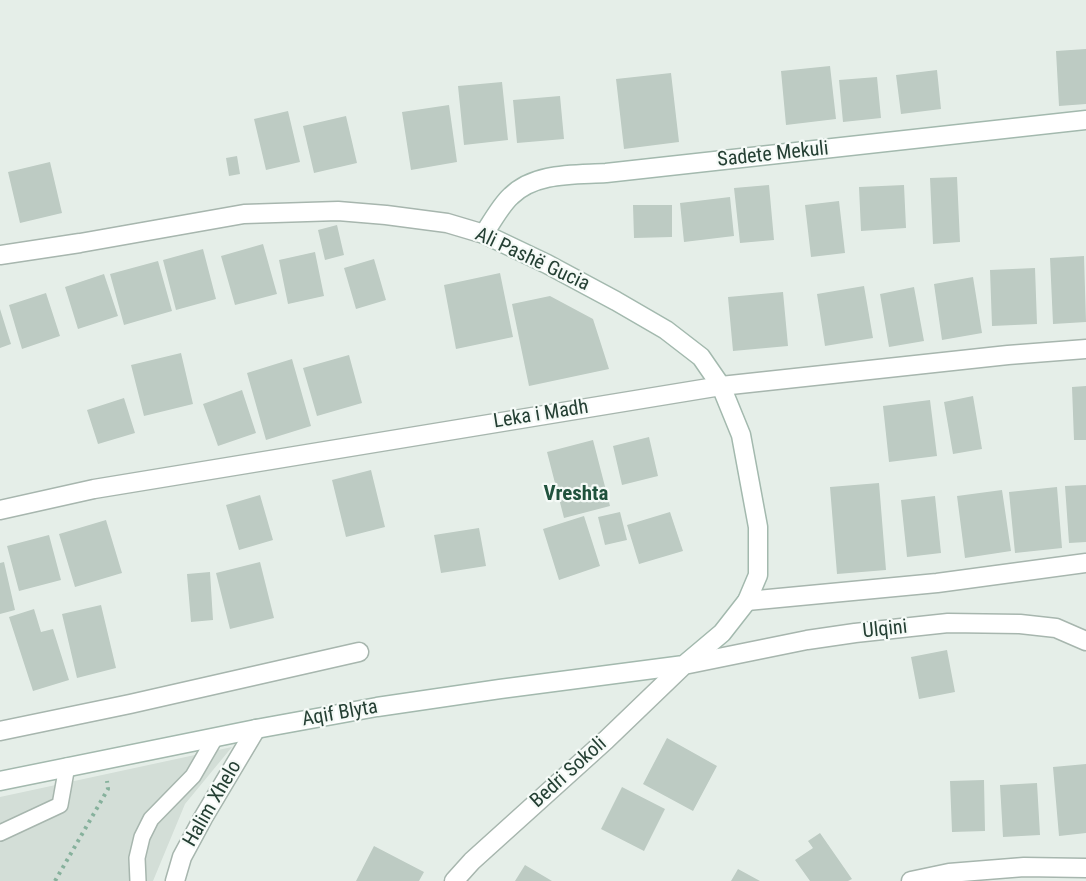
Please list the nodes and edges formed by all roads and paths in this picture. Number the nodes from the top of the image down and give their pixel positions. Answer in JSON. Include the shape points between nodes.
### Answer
{"nodes":[{"id":1,"x":1086,"y":120,"type":"edge"},
{"id":2,"x":484,"y":234,"type":"junction"},
{"id":3,"x":0,"y":255,"type":"edge"},
{"id":4,"x":1086,"y":349,"type":"edge"},
{"id":5,"x":721,"y":386,"type":"junction"},
{"id":6,"x":0,"y":510,"type":"edge"},
{"id":7,"x":1086,"y":563,"type":"edge"},
{"id":8,"x":747,"y":601,"type":"junction"},
{"id":9,"x":1085,"y":639,"type":"edge"},
{"id":10,"x":359,"y":652,"type":"dead end"},
{"id":11,"x":684,"y":666,"type":"junction"},
{"id":12,"x":256,"y":729,"type":"junction"},
{"id":13,"x":0,"y":731,"type":"edge"},
{"id":14,"x":215,"y":738,"type":"junction"},
{"id":15,"x":104,"y":759,"type":"junction"},
{"id":16,"x":68,"y":766,"type":"junction"},
{"id":17,"x":0,"y":781,"type":"edge"},
{"id":18,"x":0,"y":833,"type":"edge"},
{"id":19,"x":1086,"y":868,"type":"edge"},
{"id":20,"x":55,"y":881,"type":"edge"},
{"id":21,"x":138,"y":881,"type":"edge"},
{"id":22,"x":175,"y":881,"type":"edge"},
{"id":23,"x":454,"y":881,"type":"edge"},
{"id":24,"x":911,"y":881,"type":"edge"}],
"edges":[{"from":1,"to":2,"type":"street","name":"Sadete Mekuli","via":[[550,177],[511,195]]},
{"from":2,"to":3,"type":"street","name":"Ali Pashë Gucia","via":[[386,215],[338,211],[244,214]]},
{"from":2,"to":5,"type":"street","name":"Ali Pashë Gucia","via":[[548,264],[666,330],[701,357]]},
{"from":4,"to":5,"type":"street","name":"Leka i Madh"},
{"from":5,"to":6,"type":"street","name":"Leka i Madh","via":[[94,489]]},
{"from":5,"to":8,"type":"street","name":"Ali Pashë Gucia","via":[[741,435],[758,527],[758,575]]},
{"from":7,"to":8,"type":"street","name":"Ulqini","via":[[937,583]]},
{"from":8,"to":11,"type":"street","name":"Ali Pashë Gucia","via":[[722,633]]},
{"from":9,"to":11,"type":"street","name":"Ulqini","via":[[1056,628],[948,623],[807,640]]},
{"from":10,"to":13,"type":"street"},
{"from":11,"to":12,"type":"street","name":"Aqif Blyta","via":[[377,707]]},
{"from":11,"to":23,"type":"street","name":"Bedri Sokoli"},
{"from":12,"to":14,"type":"street","name":"Aqif Blyta"},
{"from":12,"to":22,"type":"street","name":"Halim Xhelo","via":[[182,857]]},
{"from":14,"to":15,"type":"street","name":"Aqif Blyta"},
{"from":14,"to":21,"type":"lane","via":[[193,776],[151,819],[137,858]]},
{"from":15,"to":16,"type":"street","name":"Aqif Blyta"},
{"from":15,"to":20,"type":"path","via":[[108,789]]},
{"from":16,"to":17,"type":"street","name":"Aqif Blyta"},
{"from":16,"to":18,"type":"lane","via":[[60,805]]},
{"from":19,"to":24,"type":"street","via":[[1024,867],[949,873]]}]}
